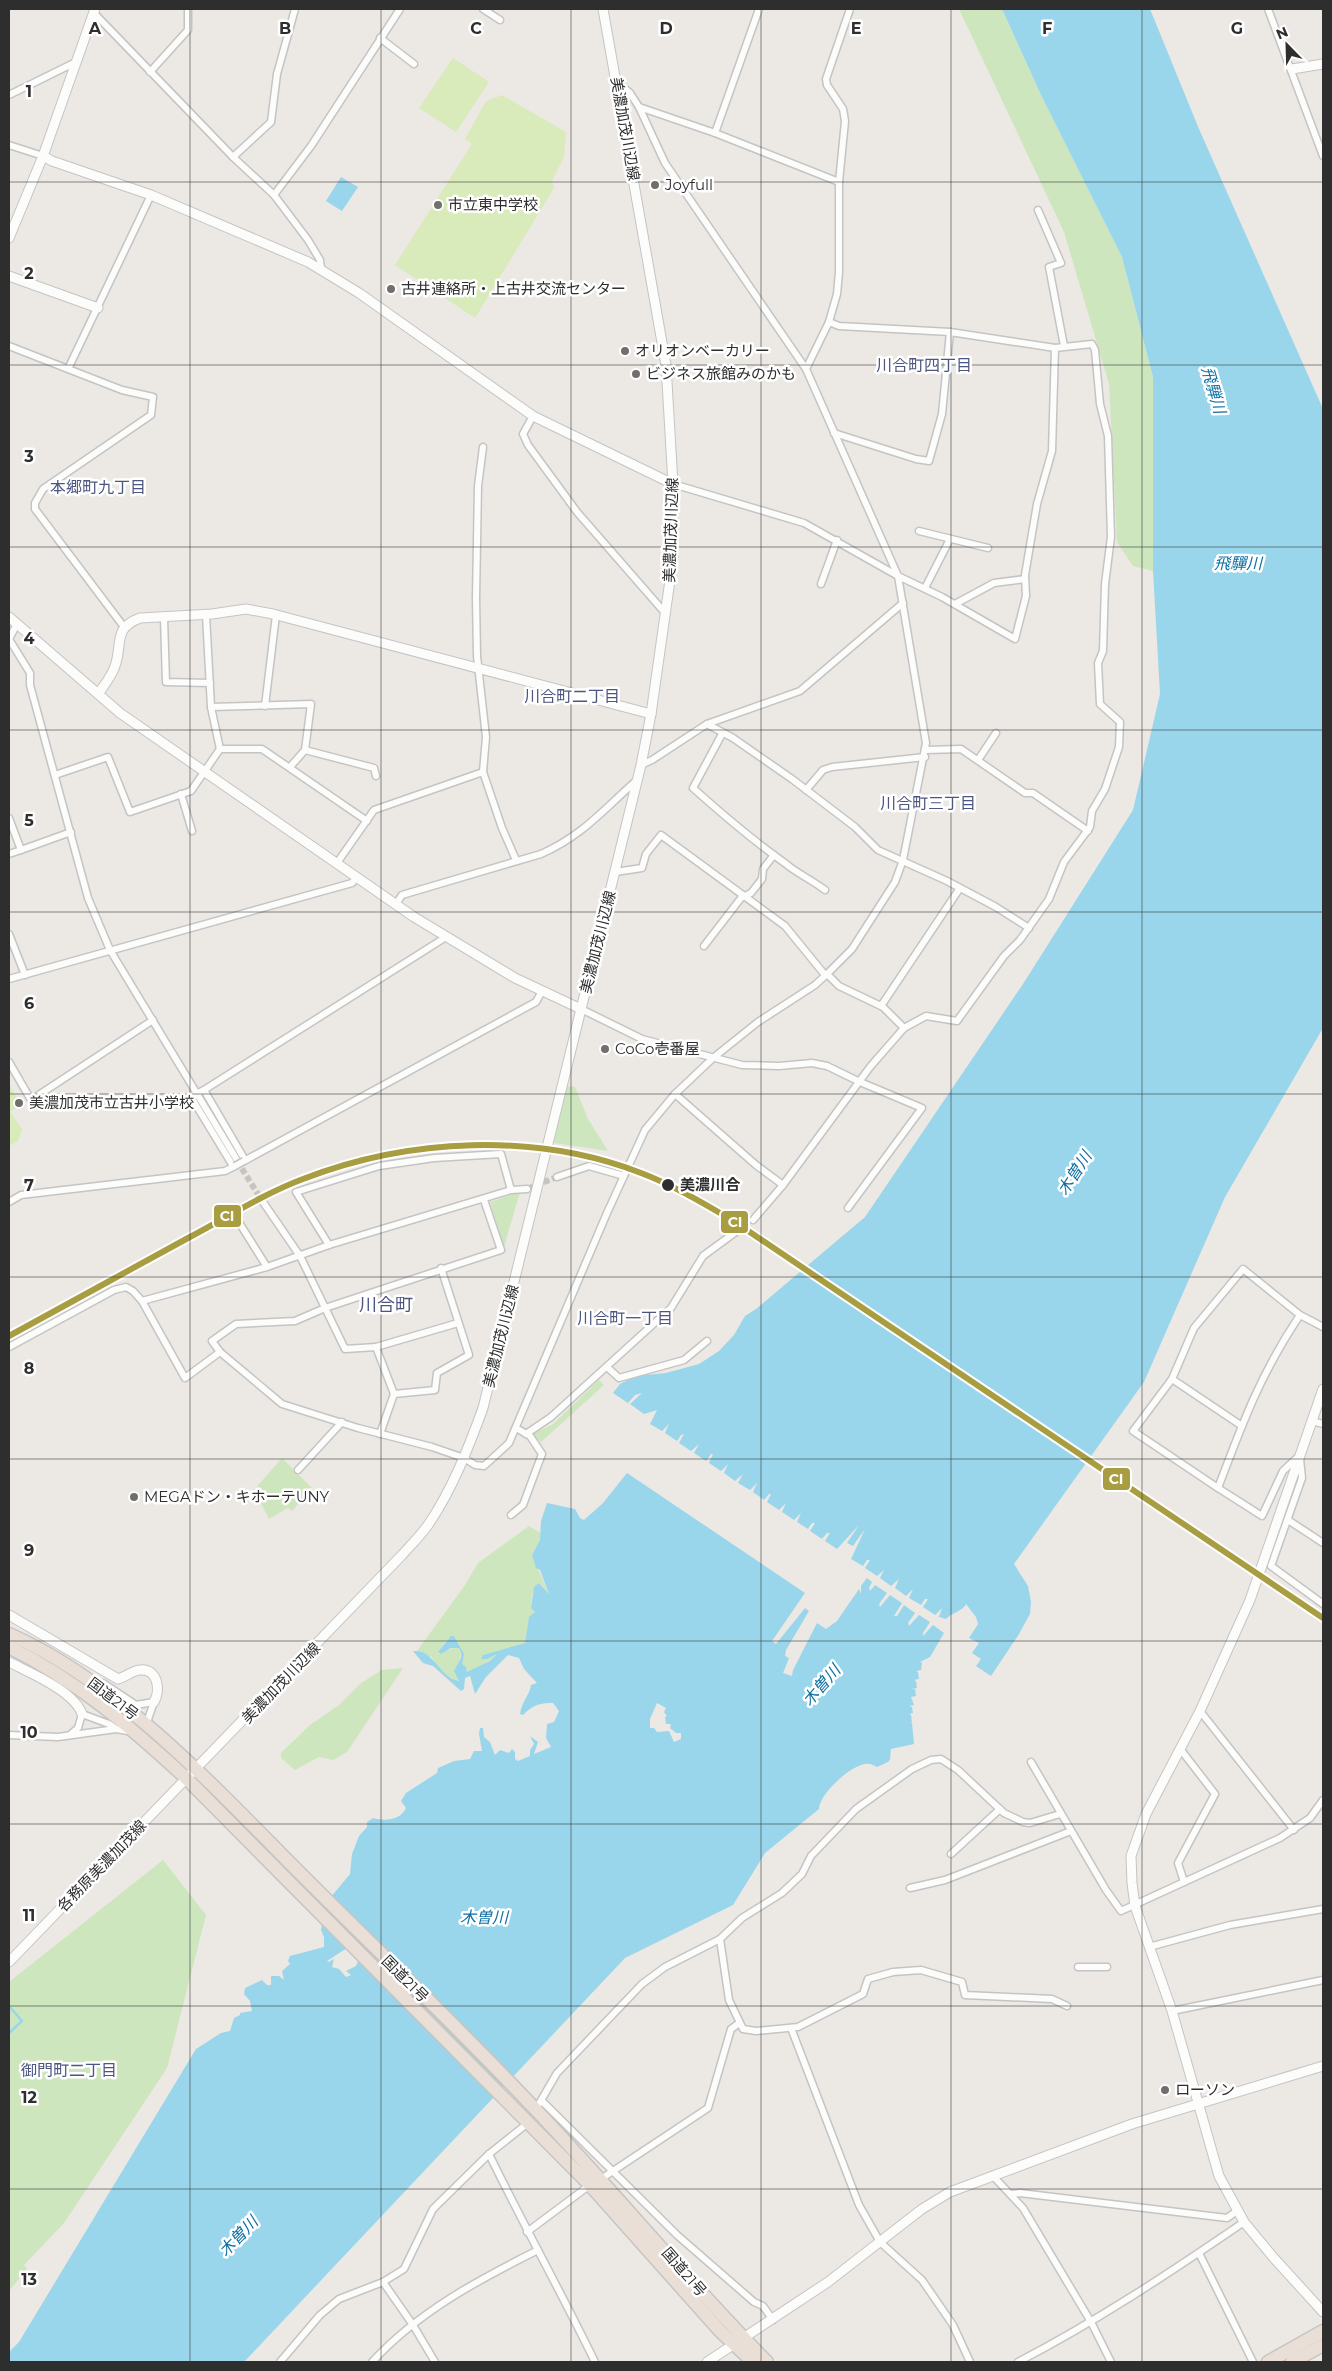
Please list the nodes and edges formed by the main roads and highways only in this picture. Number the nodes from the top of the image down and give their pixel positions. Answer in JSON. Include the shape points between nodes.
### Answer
{"nodes":[{"id":1,"x":9,"y":1634,"type":"edge"},
{"id":2,"x":9,"y":1647,"type":"edge"},
{"id":3,"x":191,"y":1775,"type":"junction"},
{"id":4,"x":596,"y":2182,"type":"junction"},
{"id":5,"x":1323,"y":2331,"type":"edge"},
{"id":6,"x":739,"y":2341,"type":"junction"},
{"id":7,"x":1323,"y":2345,"type":"edge"},
{"id":8,"x":753,"y":2362,"type":"edge"},
{"id":9,"x":768,"y":2362,"type":"edge"},
{"id":10,"x":1268,"y":2362,"type":"edge"},
{"id":11,"x":1292,"y":2362,"type":"edge"}],
"edges":[{"from":1,"to":3,"type":"highway","name":"国道21号","via":[[72,1669],[146,1725]]},
{"from":2,"to":3,"type":"highway","name":"国道21号","via":[[34,1659],[100,1702]]},
{"from":3,"to":4,"type":"highway","name":"国道21号","via":[[217,1810],[517,2112]]},
{"from":3,"to":4,"type":"highway","name":"国道21号","via":[[227,1800],[535,2104]]},
{"from":4,"to":6,"type":"highway","name":"国道21号","via":[[668,2275]]},
{"from":5,"to":10,"type":"highway"},
{"from":6,"to":8,"type":"highway","name":"国道21号"},
{"from":6,"to":9,"type":"highway","name":"国道21号"},
{"from":7,"to":11,"type":"highway"}]}
